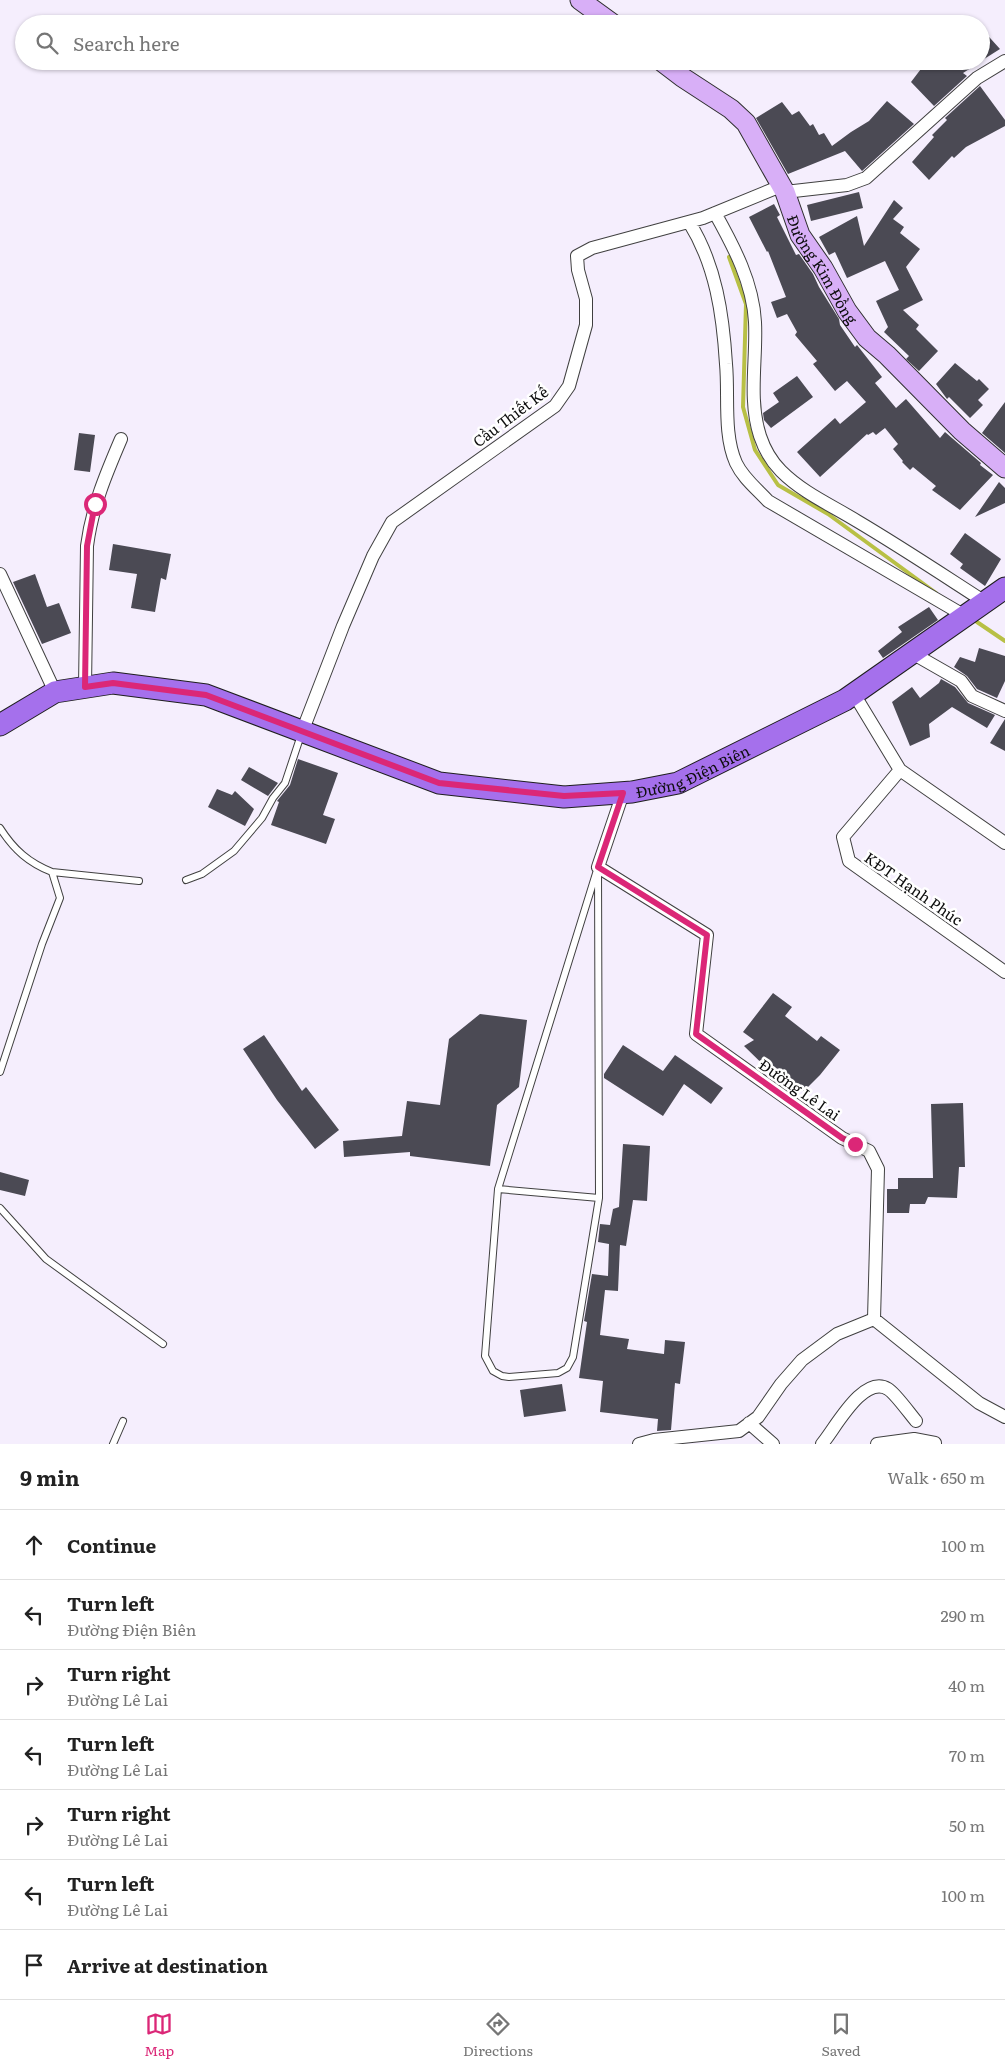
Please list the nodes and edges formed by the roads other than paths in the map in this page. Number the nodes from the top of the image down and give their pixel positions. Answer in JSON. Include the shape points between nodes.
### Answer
{"nodes":[{"id":1,"x":580,"y":0,"type":"edge"},
{"id":2,"x":601,"y":15,"type":"edge"},
{"id":3,"x":1005,"y":61,"type":"edge"},
{"id":4,"x":673,"y":70,"type":"edge"},
{"id":5,"x":783,"y":189,"type":"junction"},
{"id":6,"x":715,"y":213,"type":"junction"},
{"id":7,"x":689,"y":222,"type":"junction"},
{"id":8,"x":121,"y":439,"type":"dead end"},
{"id":9,"x":1005,"y":468,"type":"edge"},
{"id":10,"x":0,"y":574,"type":"edge"},
{"id":11,"x":1005,"y":588,"type":"edge"},
{"id":12,"x":985,"y":602,"type":"junction"},
{"id":13,"x":965,"y":616,"type":"junction"},
{"id":14,"x":912,"y":653,"type":"junction"},
{"id":15,"x":85,"y":687,"type":"junction"},
{"id":16,"x":55,"y":692,"type":"junction"},
{"id":17,"x":854,"y":694,"type":"junction"},
{"id":18,"x":1005,"y":711,"type":"edge"},
{"id":19,"x":0,"y":725,"type":"edge"},
{"id":20,"x":302,"y":732,"type":"junction"},
{"id":21,"x":900,"y":770,"type":"junction"},
{"id":22,"x":623,"y":793,"type":"junction"},
{"id":23,"x":0,"y":828,"type":"edge"},
{"id":24,"x":1005,"y":842,"type":"edge"},
{"id":25,"x":598,"y":867,"type":"junction"},
{"id":26,"x":52,"y":872,"type":"junction"},
{"id":27,"x":186,"y":880,"type":"dead end"},
{"id":28,"x":139,"y":881,"type":"dead end"},
{"id":29,"x":1005,"y":972,"type":"edge"},
{"id":30,"x":0,"y":1072,"type":"edge"},
{"id":31,"x":498,"y":1189,"type":"junction"},
{"id":32,"x":599,"y":1198,"type":"junction"},
{"id":33,"x":0,"y":1208,"type":"edge"},
{"id":34,"x":874,"y":1318,"type":"junction"},
{"id":35,"x":163,"y":1344,"type":"dead end"},
{"id":36,"x":1005,"y":1417,"type":"edge"},
{"id":37,"x":122,"y":1421,"type":"dead end"},
{"id":38,"x":916,"y":1421,"type":"dead end"},
{"id":39,"x":749,"y":1423,"type":"junction"},
{"id":40,"x":933,"y":1441,"type":"edge"},
{"id":41,"x":113,"y":1444,"type":"edge"},
{"id":42,"x":639,"y":1444,"type":"edge"},
{"id":43,"x":773,"y":1444,"type":"edge"},
{"id":44,"x":822,"y":1444,"type":"edge"},
{"id":45,"x":878,"y":1444,"type":"edge"}],
"edges":[{"from":1,"to":2,"type":"street"},
{"from":3,"to":5,"type":"street","name":"Cầu Thiết Kế","via":[[977,78],[866,178],[846,185]]},
{"from":4,"to":5,"type":"street","name":"Đường Kim Đồng","via":[[731,109],[746,123]]},
{"from":5,"to":6,"type":"street","name":"Cầu Thiết Kế"},
{"from":5,"to":9,"type":"street","name":"Đường Kim Đồng","via":[[800,235],[823,268],[846,312],[867,338],[888,355],[962,431]]},
{"from":6,"to":7,"type":"street","name":"Cầu Thiết Kế"},
{"from":6,"to":12,"type":"street","via":[[737,256],[753,300],[757,418],[760,435],[773,462],[813,496],[857,520]]},
{"from":7,"to":13,"type":"street","via":[[710,264],[719,304],[732,450],[745,477],[768,501]]},
{"from":7,"to":20,"type":"street","name":"Cầu Thiết Kế","via":[[592,248],[577,256],[586,299],[586,325],[569,386],[555,406],[392,522],[365,574]]},
{"from":8,"to":15,"type":"street","via":[[102,484],[90,525]]},
{"from":10,"to":16,"type":"street"},
{"from":11,"to":12,"type":"main road","name":"Đường Điện Biên"},
{"from":12,"to":13,"type":"main road","name":"Đường Điện Biên"},
{"from":13,"to":14,"type":"main road","name":"Đường Điện Biên"},
{"from":14,"to":17,"type":"main road","name":"Đường Điện Biên"},
{"from":14,"to":18,"type":"street","via":[[961,681],[972,696]]},
{"from":15,"to":16,"type":"main road","name":"Đường Điện Biên"},
{"from":15,"to":20,"type":"main road","name":"Đường Điện Biên","via":[[113,683],[206,695]]},
{"from":16,"to":19,"type":"main road","name":"Đường Điện Biên"},
{"from":17,"to":21,"type":"street"},
{"from":17,"to":22,"type":"main road","name":"Đường Điện Biên","via":[[678,783]]},
{"from":20,"to":22,"type":"main road","name":"Đường Điện Biên","via":[[439,783],[564,796]]},
{"from":20,"to":27,"type":"lane","via":[[285,783],[262,818],[234,851],[202,874]]},
{"from":21,"to":24,"type":"street"},
{"from":21,"to":29,"type":"street","name":"KĐT Hạnh Phúc","via":[[843,837],[849,861]]},
{"from":22,"to":25,"type":"street"},
{"from":23,"to":26,"type":"lane","via":[[20,855]]},
{"from":25,"to":31,"type":"lane"},
{"from":25,"to":32,"type":"lane"},
{"from":25,"to":34,"type":"street","name":"Đường Lê Lai","via":[[707,935],[696,1034],[842,1138],[869,1150],[878,1169]]},
{"from":26,"to":28,"type":"lane"},
{"from":26,"to":30,"type":"lane","via":[[60,898]]},
{"from":31,"to":32,"type":"lane"},
{"from":31,"to":32,"type":"lane","via":[[485,1356],[492,1372],[509,1377],[558,1373],[572,1361]]},
{"from":33,"to":35,"type":"lane","via":[[46,1259]]},
{"from":34,"to":36,"type":"street","via":[[965,1393]]},
{"from":34,"to":39,"type":"street","via":[[837,1334],[802,1360],[758,1417]]},
{"from":37,"to":41,"type":"lane"},
{"from":38,"to":44,"type":"street","via":[[890,1390],[881,1386],[858,1396]]},
{"from":39,"to":42,"type":"street","via":[[739,1431]]},
{"from":39,"to":43,"type":"street"},
{"from":40,"to":45,"type":"street","via":[[914,1439]]}]}
